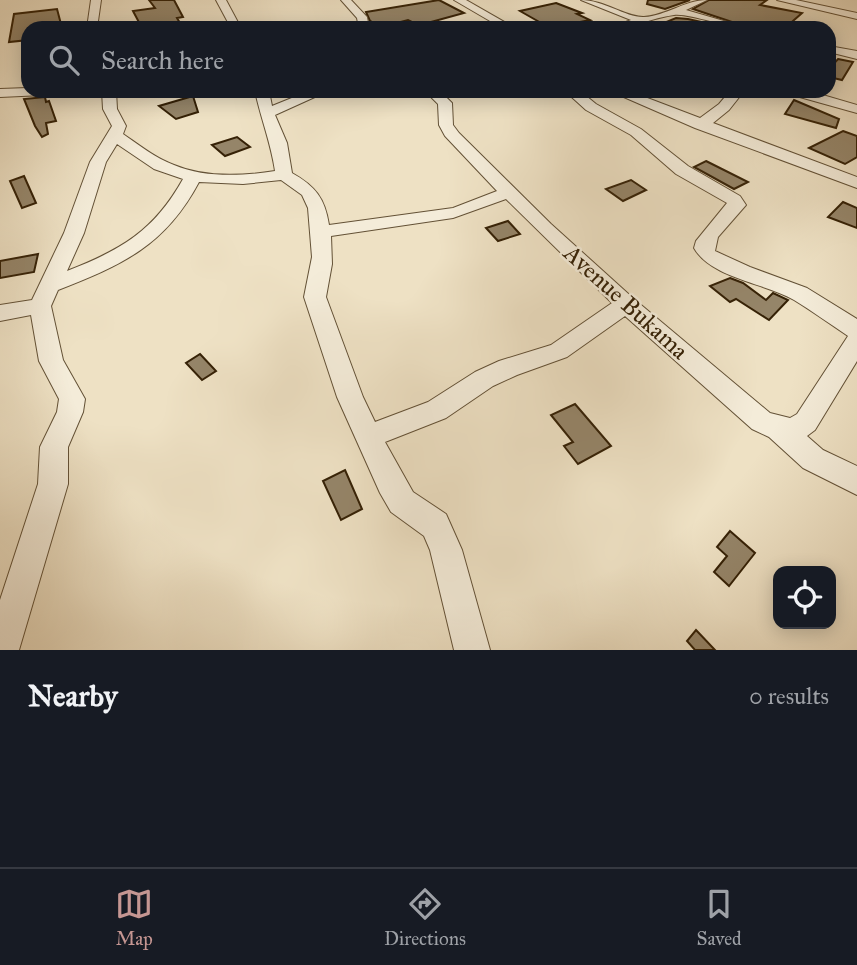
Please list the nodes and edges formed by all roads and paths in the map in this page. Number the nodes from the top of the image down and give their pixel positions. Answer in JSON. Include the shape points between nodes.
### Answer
{"nodes":[{"id":1,"x":96,"y":0,"type":"edge"},
{"id":2,"x":221,"y":0,"type":"edge"},
{"id":3,"x":346,"y":0,"type":"edge"},
{"id":4,"x":459,"y":0,"type":"edge"},
{"id":5,"x":586,"y":0,"type":"edge"},
{"id":6,"x":702,"y":0,"type":"edge"},
{"id":7,"x":782,"y":0,"type":"edge"},
{"id":8,"x":676,"y":11,"type":"junction"},
{"id":9,"x":857,"y":16,"type":"edge"},
{"id":10,"x":93,"y":21,"type":"edge"},
{"id":11,"x":232,"y":21,"type":"edge"},
{"id":12,"x":363,"y":21,"type":"edge"},
{"id":13,"x":497,"y":21,"type":"edge"},
{"id":14,"x":643,"y":21,"type":"joint"},
{"id":15,"x":715,"y":21,"type":"edge"},
{"id":16,"x":836,"y":50,"type":"edge"},
{"id":17,"x":857,"y":55,"type":"edge"},
{"id":18,"x":21,"y":92,"type":"edge"},
{"id":19,"x":0,"y":93,"type":"edge"},
{"id":20,"x":110,"y":98,"type":"edge"},
{"id":21,"x":285,"y":98,"type":"edge"},
{"id":22,"x":440,"y":98,"type":"edge"},
{"id":23,"x":580,"y":98,"type":"edge"},
{"id":24,"x":634,"y":98,"type":"edge"},
{"id":25,"x":731,"y":98,"type":"edge"},
{"id":26,"x":818,"y":98,"type":"edge"},
{"id":27,"x":265,"y":102,"type":"edge"},
{"id":28,"x":857,"y":109,"type":"edge"},
{"id":29,"x":701,"y":125,"type":"junction"},
{"id":30,"x":115,"y":136,"type":"junction"},
{"id":31,"x":194,"y":175,"type":"junction"},
{"id":32,"x":284,"y":175,"type":"junction"},
{"id":33,"x":857,"y":183,"type":"edge"},
{"id":34,"x":509,"y":193,"type":"junction"},
{"id":35,"x":320,"y":233,"type":"junction"},
{"id":36,"x":45,"y":295,"type":"junction"},
{"id":37,"x":626,"y":304,"type":"junction"},
{"id":38,"x":0,"y":313,"type":"edge"},
{"id":39,"x":857,"y":330,"type":"edge"},
{"id":40,"x":857,"y":341,"type":"edge"},
{"id":41,"x":779,"y":429,"type":"junction"},
{"id":42,"x":370,"y":436,"type":"junction"},
{"id":43,"x":857,"y":481,"type":"edge"},
{"id":44,"x":1,"y":650,"type":"edge"},
{"id":45,"x":472,"y":650,"type":"edge"}],
"edges":[{"from":1,"to":10,"type":"street"},
{"from":2,"to":11,"type":"street"},
{"from":3,"to":12,"type":"street"},
{"from":4,"to":13,"type":"street"},
{"from":5,"to":14,"type":"street"},
{"from":6,"to":8,"type":"street"},
{"from":7,"to":9,"type":"street"},
{"from":8,"to":14,"type":"street"},
{"from":8,"to":15,"type":"street"},
{"from":16,"to":17,"type":"street"},
{"from":18,"to":19,"type":"street"},
{"from":20,"to":30,"type":"street","via":[[119,126]]},
{"from":21,"to":27,"type":"street"},
{"from":22,"to":34,"type":"street","name":"Avenue Bukama","via":[[446,103],[446,125],[453,136]]},
{"from":23,"to":39,"type":"street","via":[[636,132],[682,170],[734,200],[733,211],[705,241],[708,255],[799,293]]},
{"from":24,"to":29,"type":"street"},
{"from":25,"to":29,"type":"street"},
{"from":26,"to":28,"type":"street"},
{"from":27,"to":32,"type":"street"},
{"from":29,"to":33,"type":"street"},
{"from":30,"to":31,"type":"street","via":[[163,166]]},
{"from":30,"to":36,"type":"street","via":[[98,162],[79,222]]},
{"from":31,"to":32,"type":"street","via":[[247,179]]},
{"from":31,"to":36,"type":"street","via":[[173,214],[150,237]]},
{"from":32,"to":35,"type":"street","via":[[312,195]]},
{"from":34,"to":35,"type":"street","via":[[452,213]]},
{"from":34,"to":37,"type":"street","name":"Avenue Bukama"},
{"from":35,"to":42,"type":"street","via":[[321,267],[315,297],[350,397]]},
{"from":36,"to":38,"type":"street"},
{"from":36,"to":44,"type":"street","via":[[51,361],[72,399],[54,447],[53,485]]},
{"from":37,"to":41,"type":"street","name":"Avenue Bukama","via":[[746,411]]},
{"from":37,"to":42,"type":"street","via":[[559,351],[508,368],[438,410]]},
{"from":40,"to":41,"type":"street","via":[[806,422],[794,430]]},
{"from":41,"to":43,"type":"street","name":"Avenue Bukama","via":[[813,459]]},
{"from":42,"to":45,"type":"street","via":[[402,502],[435,525]]}]}
